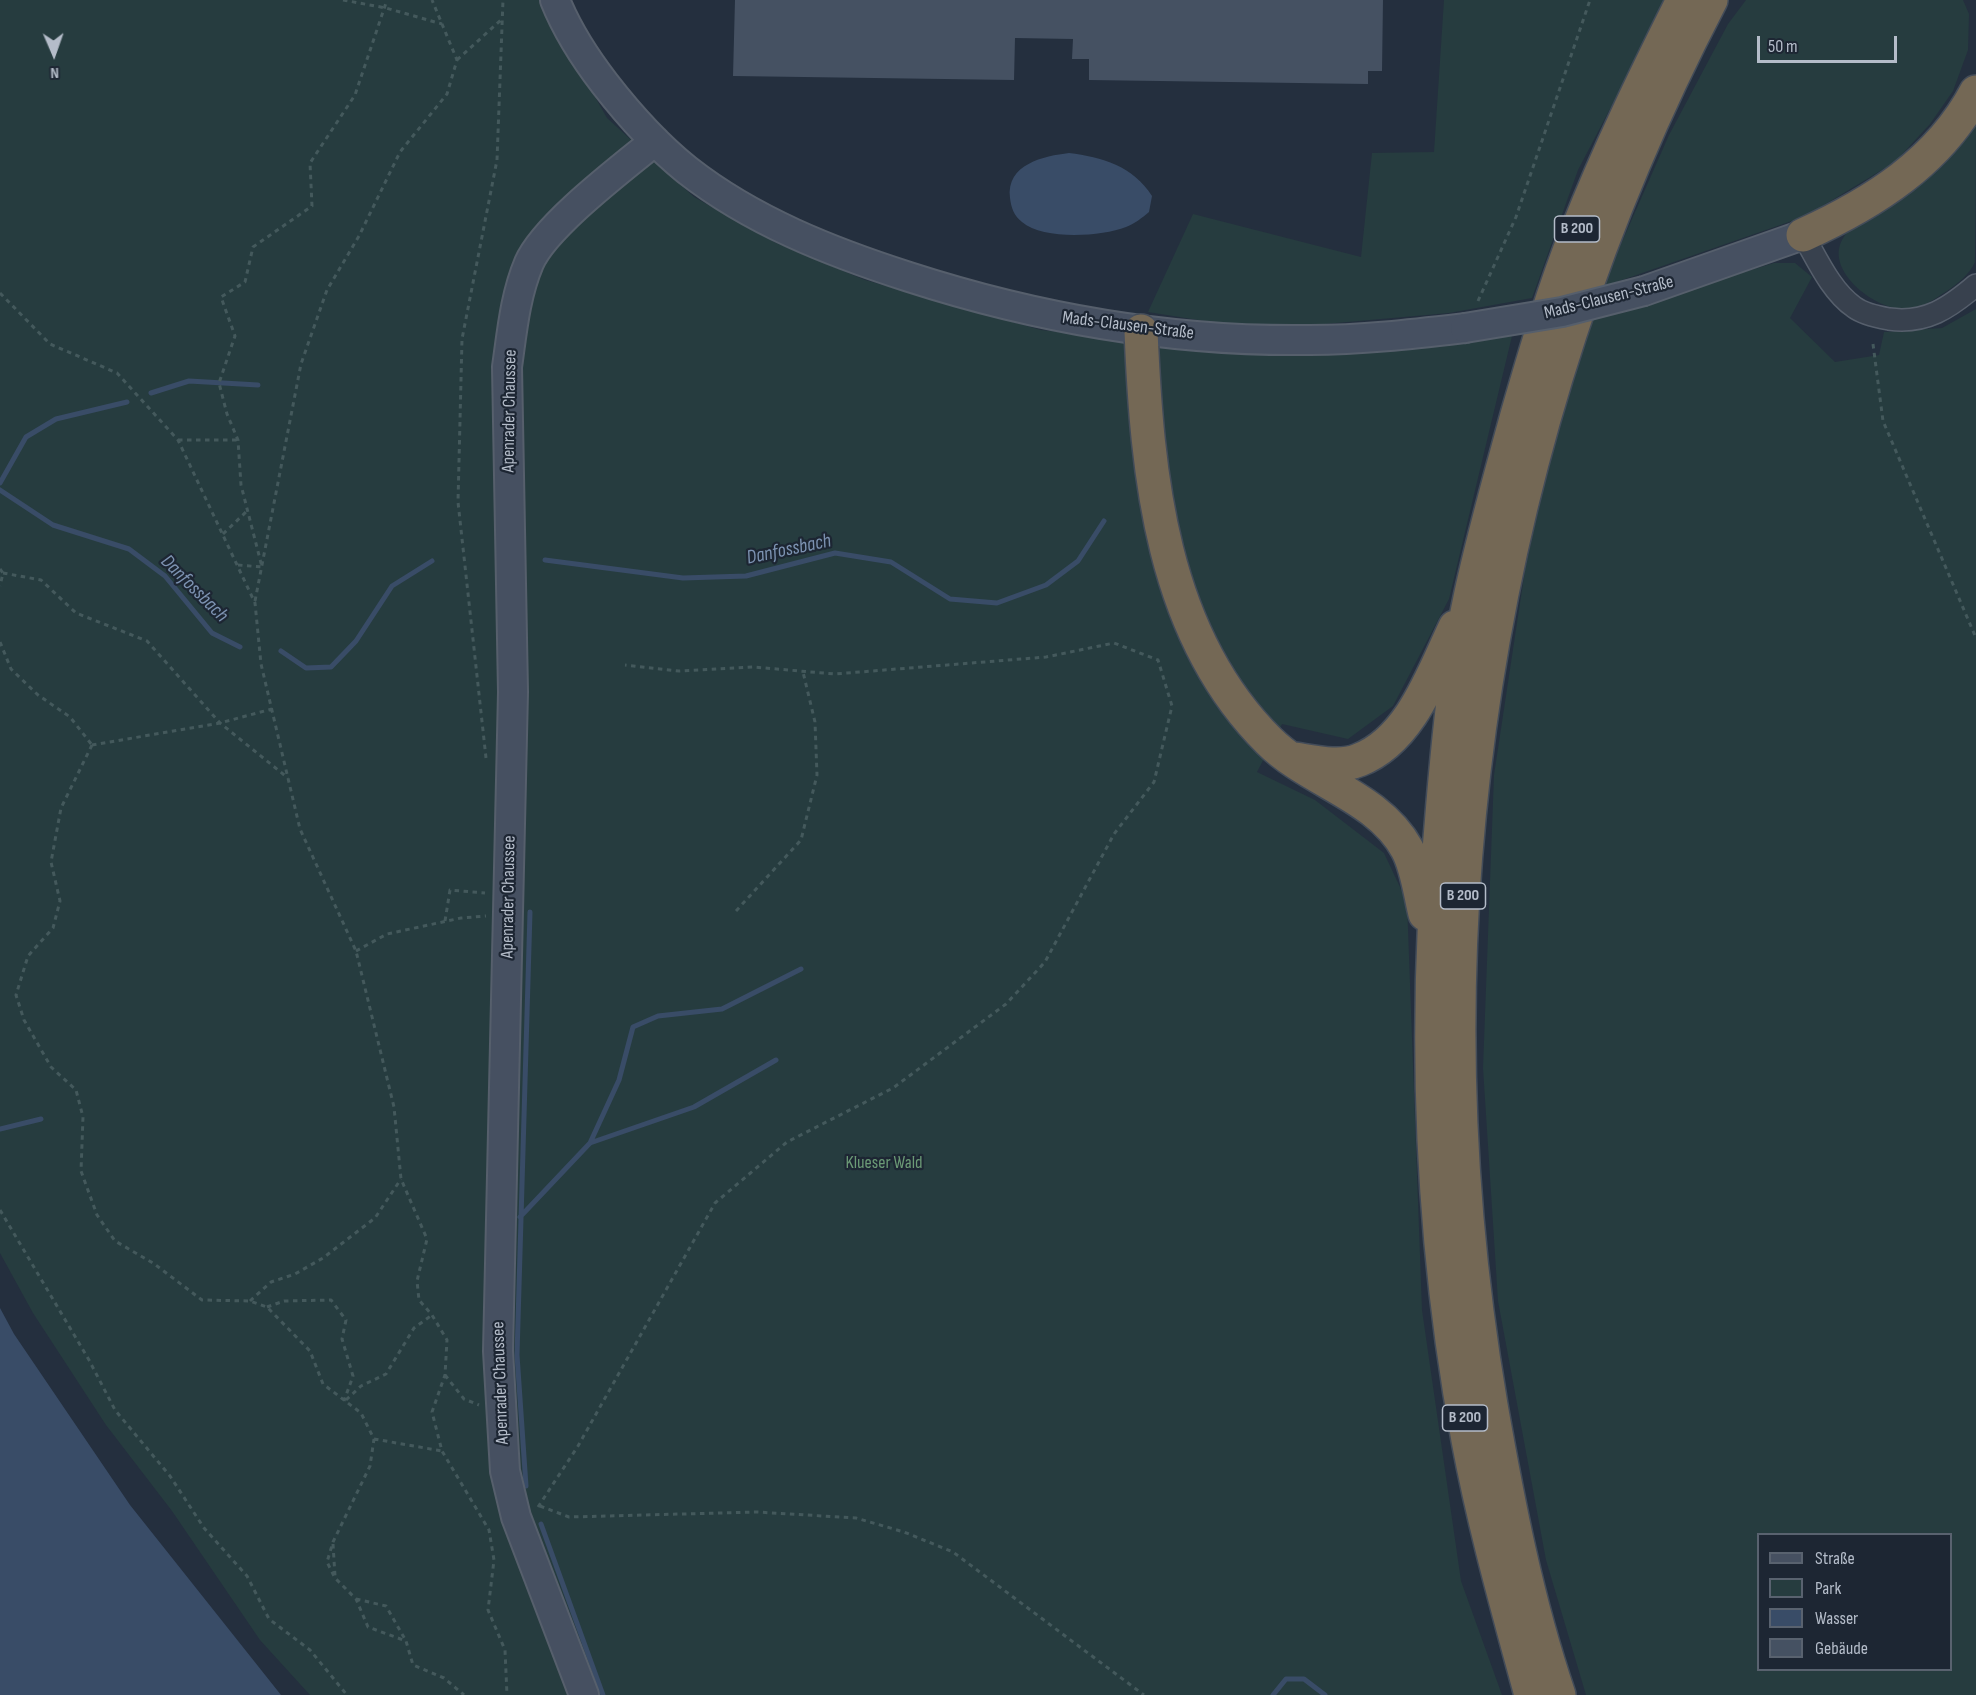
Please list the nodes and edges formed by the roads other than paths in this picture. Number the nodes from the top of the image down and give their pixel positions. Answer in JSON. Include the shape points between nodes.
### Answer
{"nodes":[{"id":1,"x":555,"y":0,"type":"edge"},
{"id":2,"x":1706,"y":1,"type":"edge"},
{"id":3,"x":1976,"y":92,"type":"edge"},
{"id":4,"x":655,"y":141,"type":"junction"},
{"id":5,"x":1803,"y":235,"type":"junction"},
{"id":6,"x":1976,"y":285,"type":"edge"},
{"id":7,"x":1141,"y":330,"type":"junction"},
{"id":8,"x":1471,"y":596,"type":"junction"},
{"id":9,"x":1291,"y":758,"type":"junction"},
{"id":10,"x":1433,"y":945,"type":"junction"},
{"id":11,"x":584,"y":1695,"type":"edge"},
{"id":12,"x":1532,"y":1695,"type":"edge"},
{"id":13,"x":1559,"y":1695,"type":"edge"}],
"edges":[{"from":1,"to":4,"type":"street","name":"Mads-Clausen-Straße","via":[[562,19],[591,64]]},
{"from":2,"to":8,"type":"highway","number":"B 200","via":[[1631,104],[1576,233],[1534,355]]},
{"from":2,"to":13,"type":"highway","number":"B 200","via":[[1600,246],[1529,471],[1486,672],[1466,855],[1459,970],[1461,1135],[1476,1317],[1519,1554]]},
{"from":3,"to":5,"type":"highway","via":[[1965,114],[1938,147],[1901,180],[1848,214]]},
{"from":4,"to":7,"type":"street","name":"Mads-Clausen-Straße","via":[[728,198],[792,234],[867,264],[1016,309]]},
{"from":4,"to":11,"type":"street","name":"Apenrader Chaussee","via":[[591,195],[543,243],[530,262],[514,315],[507,367],[513,692],[499,903],[498,1351],[505,1471],[516,1517]]},
{"from":5,"to":6,"type":"street","via":[[1832,283],[1854,307],[1878,317],[1903,321],[1928,318],[1952,306]]},
{"from":5,"to":7,"type":"street","name":"Mads-Clausen-Straße","bridge":true,"via":[[1644,291],[1562,312],[1465,328],[1379,338],[1310,340],[1242,339]]},
{"from":7,"to":9,"type":"highway","via":[[1144,413],[1165,552],[1213,666],[1247,718]]},
{"from":8,"to":9,"type":"highway","via":[[1401,729],[1380,749],[1358,761],[1328,764]]},
{"from":8,"to":10,"type":"highway","number":"B 200","via":[[1447,757]]},
{"from":9,"to":10,"type":"highway","via":[[1395,829],[1408,851]]},
{"from":10,"to":12,"type":"highway","number":"B 200","via":[[1433,1135],[1450,1320],[1468,1439],[1494,1560]]}]}
